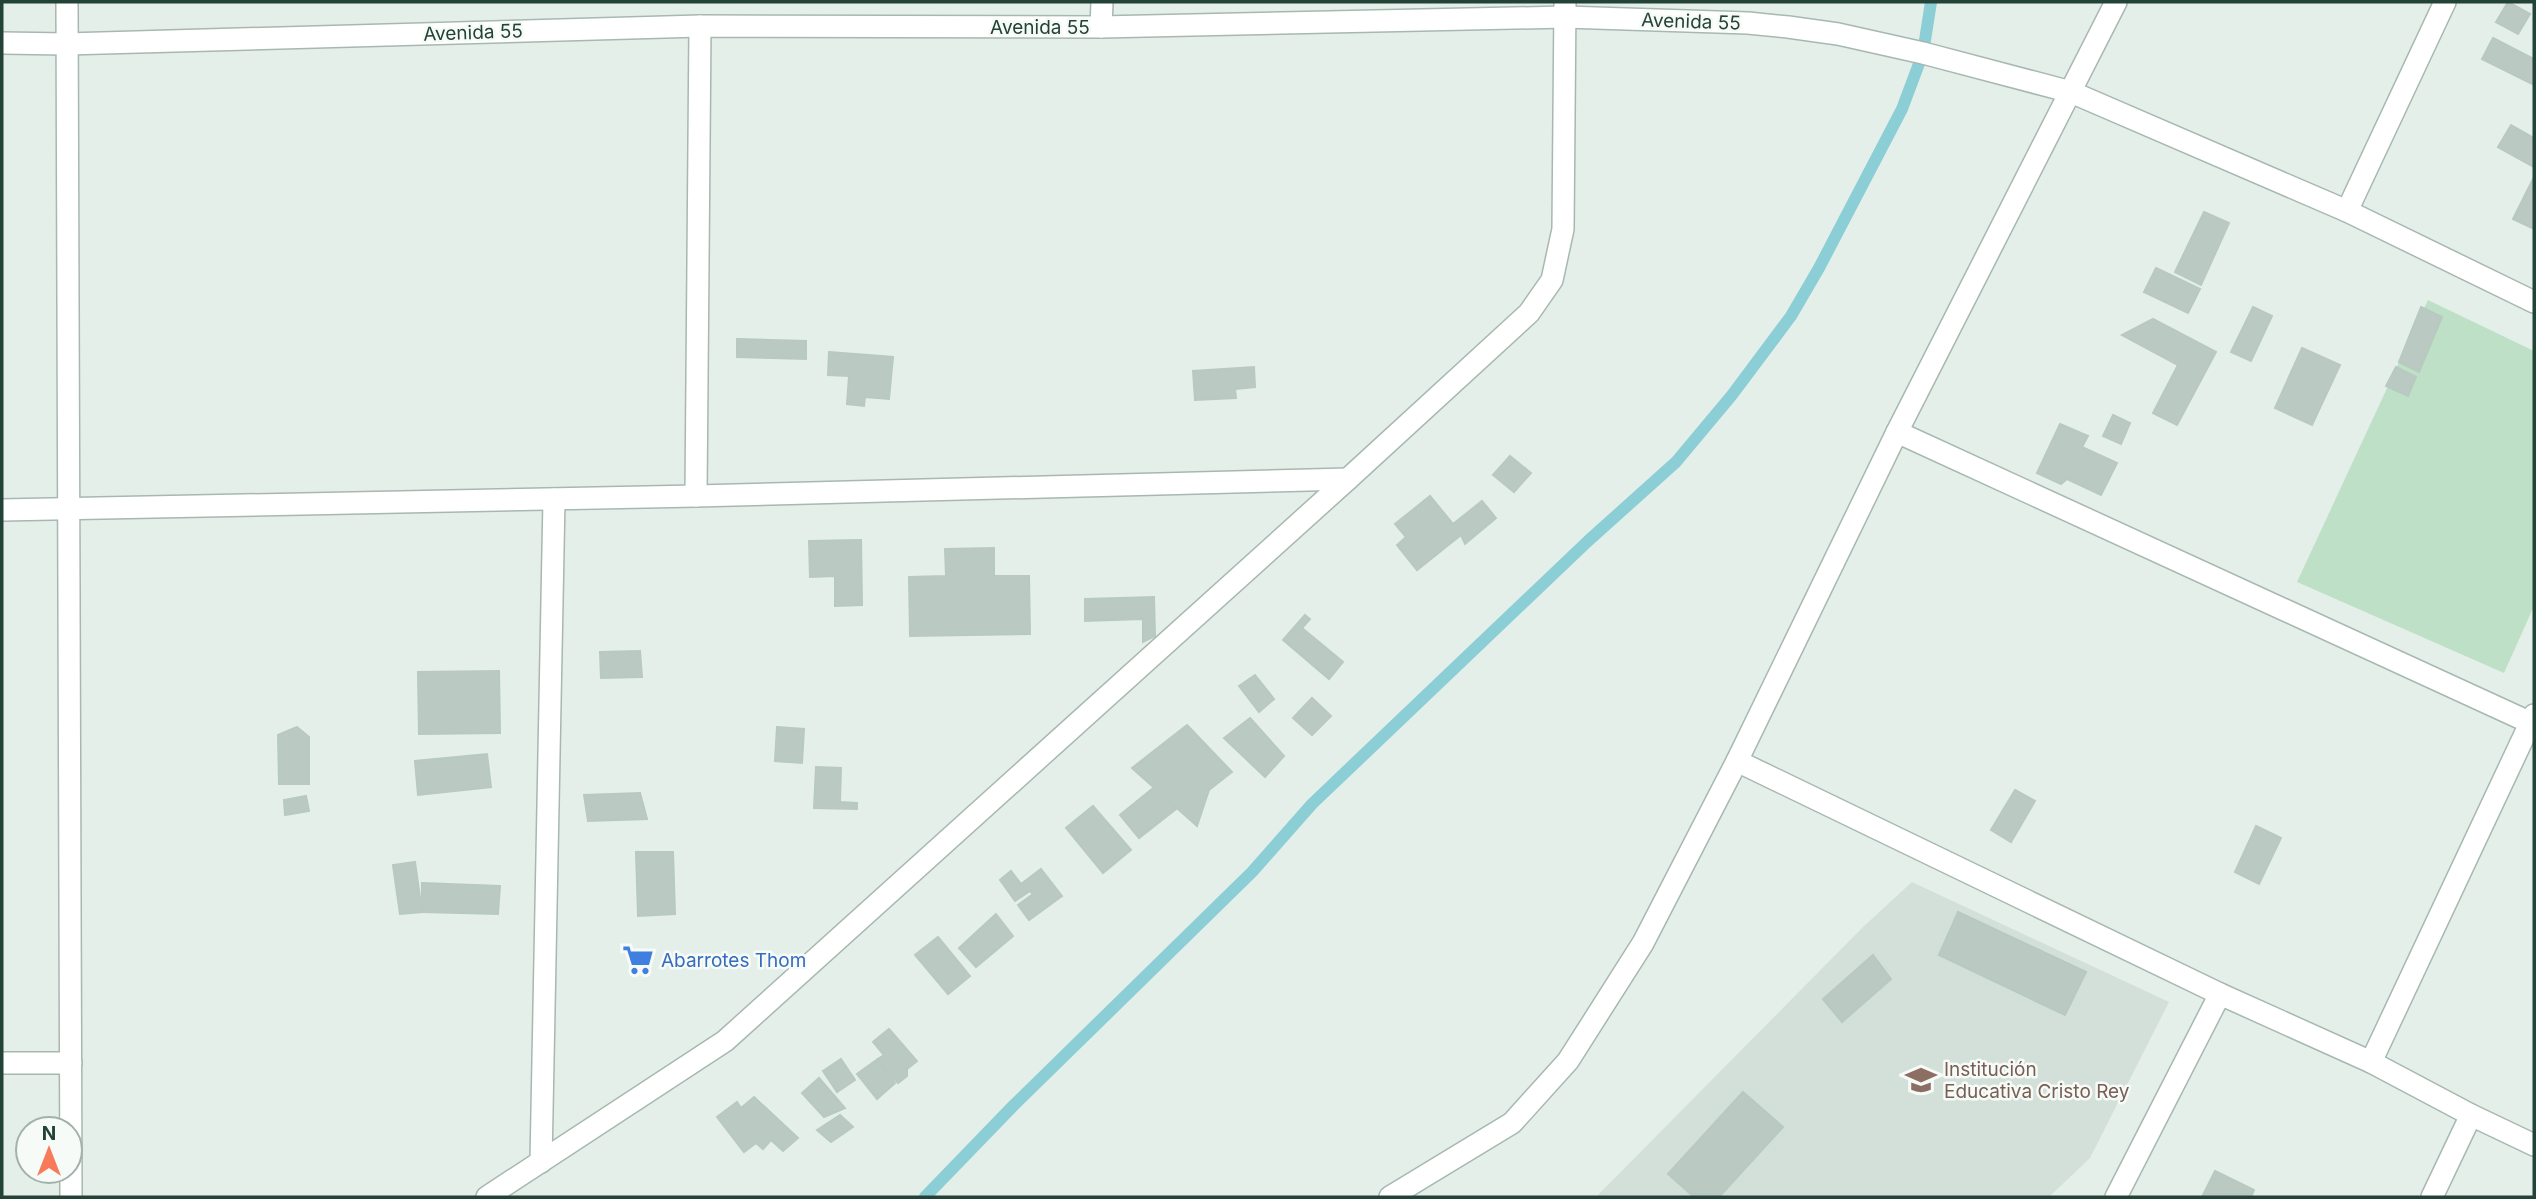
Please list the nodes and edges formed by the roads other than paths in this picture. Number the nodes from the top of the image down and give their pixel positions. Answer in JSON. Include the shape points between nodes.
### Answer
{"nodes":[{"id":1,"x":67,"y":2,"type":"edge"},
{"id":2,"x":1102,"y":2,"type":"edge"},
{"id":3,"x":2116,"y":2,"type":"edge"},
{"id":4,"x":2445,"y":2,"type":"edge"},
{"id":5,"x":1565,"y":9,"type":"edge"},
{"id":6,"x":700,"y":26,"type":"junction"},
{"id":7,"x":1101,"y":27,"type":"junction"},
{"id":8,"x":2,"y":43,"type":"edge"},
{"id":9,"x":67,"y":44,"type":"junction"},
{"id":10,"x":2071,"y":92,"type":"junction"},
{"id":11,"x":2347,"y":211,"type":"junction"},
{"id":12,"x":2534,"y":302,"type":"edge"},
{"id":13,"x":1897,"y":432,"type":"junction"},
{"id":14,"x":1348,"y":479,"type":"junction"},
{"id":15,"x":696,"y":496,"type":"junction"},
{"id":16,"x":555,"y":499,"type":"junction"},
{"id":17,"x":2,"y":510,"type":"edge"},
{"id":18,"x":70,"y":510,"type":"junction"},
{"id":19,"x":2533,"y":719,"type":"edge"},
{"id":20,"x":1737,"y":761,"type":"junction"},
{"id":21,"x":2220,"y":994,"type":"junction"},
{"id":22,"x":2371,"y":1062,"type":"junction"},
{"id":23,"x":2,"y":1063,"type":"edge"},
{"id":24,"x":71,"y":1063,"type":"junction"},
{"id":25,"x":2472,"y":1115,"type":"junction"},
{"id":26,"x":2534,"y":1145,"type":"edge"},
{"id":27,"x":541,"y":1162,"type":"junction"},
{"id":28,"x":71,"y":1197,"type":"edge"},
{"id":29,"x":487,"y":1197,"type":"edge"},
{"id":30,"x":1390,"y":1197,"type":"edge"},
{"id":31,"x":2116,"y":1197,"type":"edge"},
{"id":32,"x":2432,"y":1197,"type":"edge"}],
"edges":[{"from":1,"to":9,"type":"street"},
{"from":2,"to":7,"type":"street"},
{"from":3,"to":10,"type":"street"},
{"from":4,"to":11,"type":"street"},
{"from":5,"to":7,"type":"street","name":"Avenida 55"},
{"from":5,"to":10,"type":"street","name":"Avenida 55","via":[[1813,30]]},
{"from":5,"to":14,"type":"street","via":[[1563,229],[1552,280],[1529,313]]},
{"from":6,"to":7,"type":"street","name":"Avenida 55"},
{"from":6,"to":9,"type":"street","name":"Avenida 55"},
{"from":6,"to":15,"type":"street"},
{"from":8,"to":9,"type":"street","name":"Avenida 55"},
{"from":9,"to":18,"type":"street"},
{"from":10,"to":11,"type":"street","name":"Avenida 55"},
{"from":10,"to":13,"type":"street"},
{"from":11,"to":12,"type":"street","name":"Avenida 55"},
{"from":13,"to":19,"type":"street"},
{"from":13,"to":20,"type":"street"},
{"from":14,"to":15,"type":"street"},
{"from":14,"to":27,"type":"street","via":[[725,1041]]},
{"from":15,"to":16,"type":"street"},
{"from":16,"to":18,"type":"street"},
{"from":16,"to":27,"type":"street"},
{"from":17,"to":18,"type":"street"},
{"from":18,"to":24,"type":"street"},
{"from":19,"to":22,"type":"street"},
{"from":20,"to":21,"type":"street"},
{"from":20,"to":30,"type":"street","via":[[1643,943],[1568,1060],[1512,1123]]},
{"from":21,"to":22,"type":"street"},
{"from":21,"to":31,"type":"street"},
{"from":22,"to":25,"type":"street"},
{"from":23,"to":24,"type":"street"},
{"from":24,"to":28,"type":"street"},
{"from":25,"to":26,"type":"street"},
{"from":25,"to":32,"type":"street"},
{"from":27,"to":29,"type":"street"}]}
